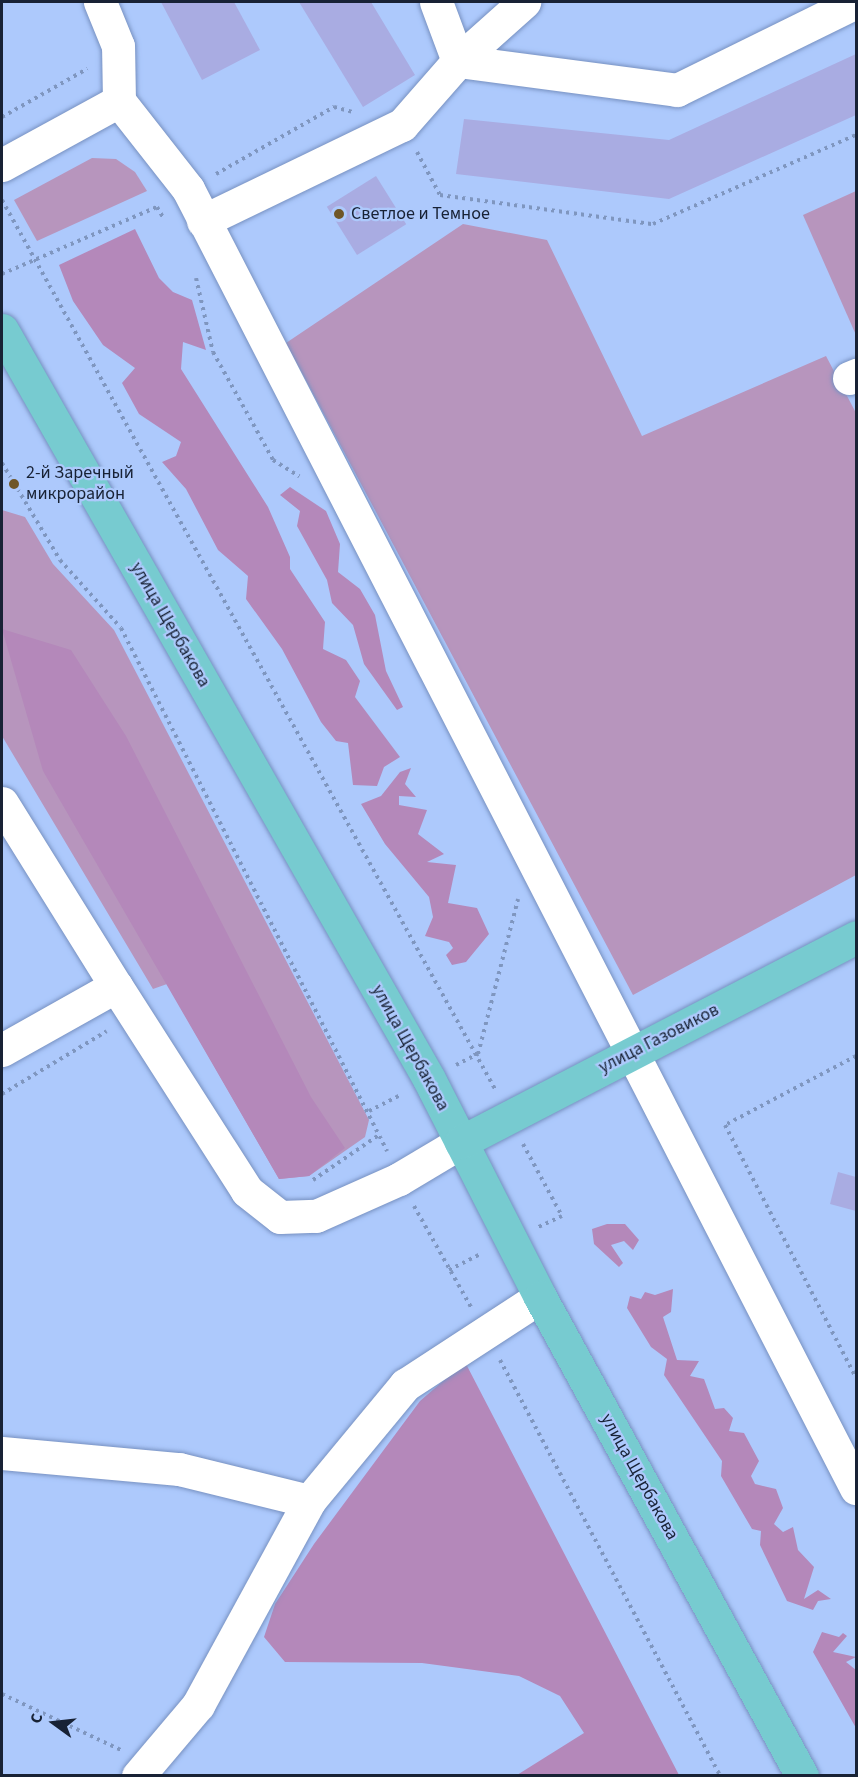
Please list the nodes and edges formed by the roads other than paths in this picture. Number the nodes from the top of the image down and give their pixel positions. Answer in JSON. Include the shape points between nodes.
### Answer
{"nodes":[{"id":1,"x":100,"y":2,"type":"edge"},
{"id":2,"x":436,"y":2,"type":"edge"},
{"id":3,"x":524,"y":2,"type":"edge"},
{"id":4,"x":856,"y":2,"type":"edge"},
{"id":5,"x":458,"y":61,"type":"junction"},
{"id":6,"x":119,"y":101,"type":"junction"},
{"id":7,"x":2,"y":165,"type":"edge"},
{"id":8,"x":203,"y":221,"type":"junction"},
{"id":9,"x":2,"y":330,"type":"edge"},
{"id":10,"x":2,"y":803,"type":"edge"},
{"id":11,"x":856,"y":938,"type":"edge"},
{"id":12,"x":116,"y":986,"type":"junction"},
{"id":13,"x":2,"y":1050,"type":"edge"},
{"id":14,"x":633,"y":1052,"type":"junction"},
{"id":15,"x":462,"y":1142,"type":"junction"},
{"id":16,"x":540,"y":1297,"type":"junction"},
{"id":17,"x":848,"y":1450,"type":"edge"},
{"id":18,"x":2,"y":1453,"type":"edge"},
{"id":19,"x":856,"y":1488,"type":"edge"},
{"id":20,"x":309,"y":1501,"type":"junction"},
{"id":21,"x":144,"y":1769,"type":"edge"},
{"id":22,"x":802,"y":1776,"type":"edge"}],
"edges":[{"from":1,"to":6,"type":"street","via":[[118,46]]},
{"from":2,"to":5,"type":"street"},
{"from":3,"to":5,"type":"street"},
{"from":4,"to":5,"type":"street","via":[[677,90]]},
{"from":5,"to":8,"type":"street","via":[[402,125]]},
{"from":6,"to":7,"type":"street"},
{"from":6,"to":8,"type":"street","via":[[188,189]]},
{"from":8,"to":14,"type":"street"},
{"from":9,"to":15,"type":"main road","name":"улица Щербакова"},
{"from":10,"to":12,"type":"street"},
{"from":11,"to":14,"type":"main road","name":"улица Газовиков"},
{"from":12,"to":13,"type":"street"},
{"from":12,"to":15,"type":"street","via":[[247,1191],[280,1217],[316,1216],[399,1179]]},
{"from":14,"to":15,"type":"main road","name":"улица Газовиков"},
{"from":14,"to":17,"type":"street"},
{"from":15,"to":16,"type":"main road","name":"улица Щербакова"},
{"from":16,"to":20,"type":"street","via":[[484,1329],[405,1385]]},
{"from":16,"to":22,"type":"main road","name":"улица Щербакова"},
{"from":17,"to":19,"type":"street"},
{"from":18,"to":20,"type":"street","via":[[179,1469]]},
{"from":20,"to":21,"type":"street","via":[[198,1705]]}]}
